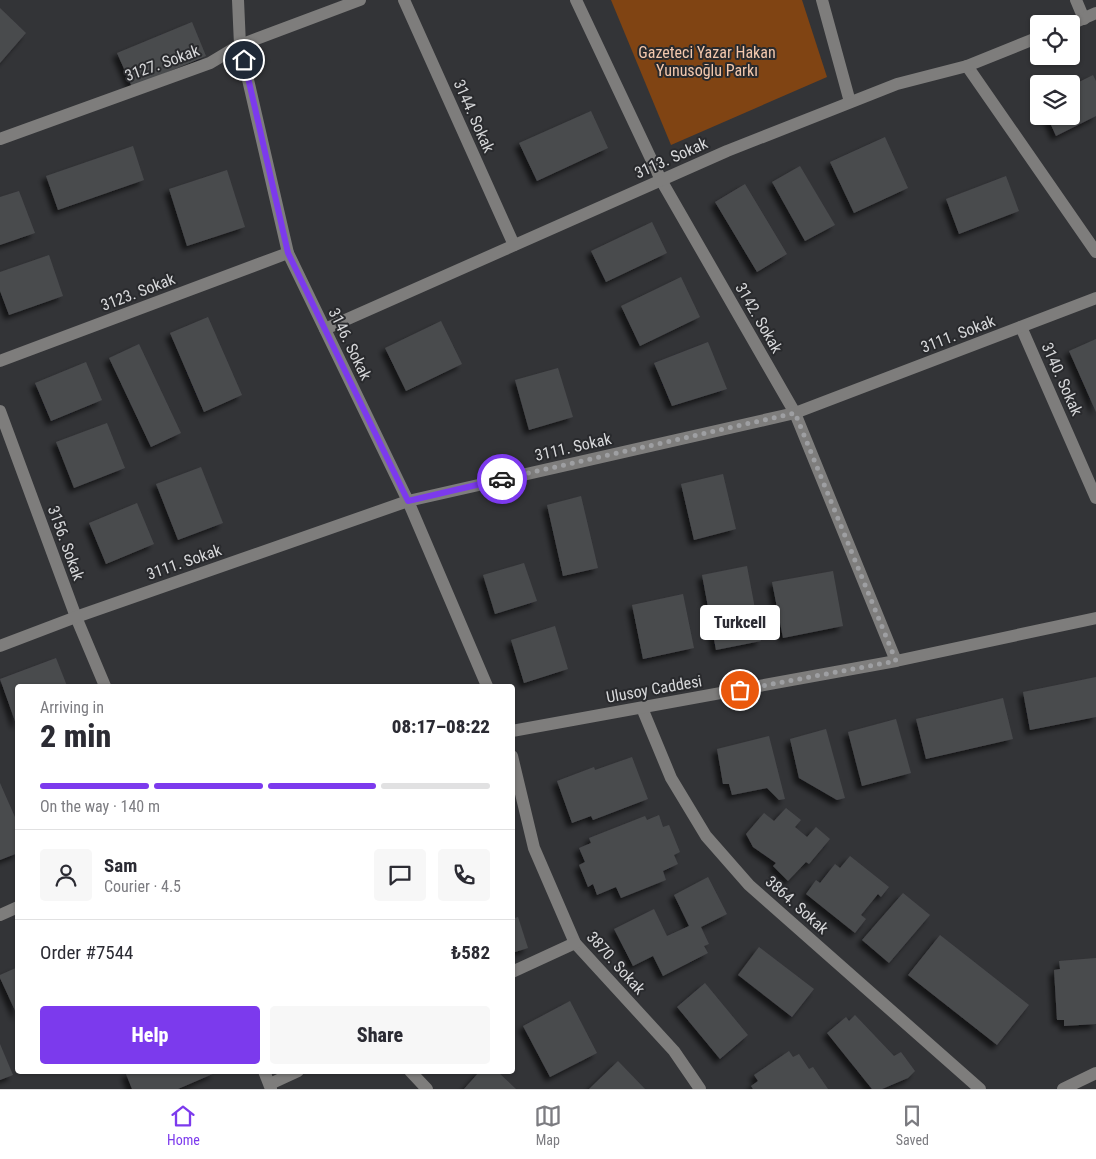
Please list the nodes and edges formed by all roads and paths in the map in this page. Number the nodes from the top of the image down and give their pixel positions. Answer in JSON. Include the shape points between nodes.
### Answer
{"nodes":[{"id":1,"x":238,"y":0,"type":"edge"},
{"id":2,"x":360,"y":0,"type":"edge"},
{"id":3,"x":404,"y":0,"type":"edge"},
{"id":4,"x":576,"y":0,"type":"edge"},
{"id":5,"x":822,"y":0,"type":"edge"},
{"id":6,"x":1076,"y":0,"type":"edge"},
{"id":7,"x":1096,"y":13,"type":"edge"},
{"id":8,"x":1084,"y":19,"type":"junction"},
{"id":9,"x":1080,"y":21,"type":"edge"},
{"id":10,"x":1030,"y":41,"type":"edge"},
{"id":11,"x":240,"y":45,"type":"junction"},
{"id":12,"x":967,"y":66,"type":"junction"},
{"id":13,"x":850,"y":102,"type":"junction"},
{"id":14,"x":0,"y":139,"type":"edge"},
{"id":15,"x":661,"y":180,"type":"junction"},
{"id":16,"x":514,"y":245,"type":"junction"},
{"id":17,"x":1096,"y":252,"type":"edge"},
{"id":18,"x":288,"y":253,"type":"junction"},
{"id":19,"x":1096,"y":298,"type":"edge"},
{"id":20,"x":1022,"y":327,"type":"junction"},
{"id":21,"x":325,"y":329,"type":"junction"},
{"id":22,"x":0,"y":361,"type":"edge"},
{"id":23,"x":0,"y":411,"type":"edge"},
{"id":24,"x":795,"y":413,"type":"junction"},
{"id":25,"x":1096,"y":498,"type":"edge"},
{"id":26,"x":408,"y":501,"type":"junction"},
{"id":27,"x":76,"y":617,"type":"junction"},
{"id":28,"x":1096,"y":618,"type":"edge"},
{"id":29,"x":0,"y":646,"type":"edge"},
{"id":30,"x":896,"y":661,"type":"junction"},
{"id":31,"x":104,"y":684,"type":"edge"},
{"id":32,"x":486,"y":684,"type":"edge"},
{"id":33,"x":642,"y":708,"type":"junction"},
{"id":34,"x":515,"y":730,"type":"edge"},
{"id":35,"x":515,"y":769,"type":"edge"},
{"id":36,"x":15,"y":909,"type":"edge"},
{"id":37,"x":0,"y":915,"type":"edge"},
{"id":38,"x":575,"y":943,"type":"junction"},
{"id":39,"x":515,"y":971,"type":"edge"},
{"id":40,"x":1096,"y":1073,"type":"edge"},
{"id":41,"x":265,"y":1074,"type":"edge"},
{"id":42,"x":293,"y":1074,"type":"edge"},
{"id":43,"x":413,"y":1074,"type":"edge"},
{"id":44,"x":270,"y":1087,"type":"edge"},
{"id":45,"x":427,"y":1089,"type":"edge"},
{"id":46,"x":700,"y":1089,"type":"edge"},
{"id":47,"x":980,"y":1089,"type":"edge"},
{"id":48,"x":1063,"y":1089,"type":"edge"}],
"edges":[{"from":1,"to":11,"type":"street","name":"3146. Sokak"},
{"from":2,"to":11,"type":"street","name":"3127. Sokak"},
{"from":3,"to":16,"type":"street","name":"3144. Sokak"},
{"from":4,"to":15,"type":"street","name":"3142. Sokak"},
{"from":5,"to":13,"type":"street"},
{"from":6,"to":8,"type":"street"},
{"from":7,"to":8,"type":"street"},
{"from":8,"to":9,"type":"street"},
{"from":10,"to":12,"type":"street","name":"3113. Sokak"},
{"from":11,"to":14,"type":"street","name":"3127. Sokak","via":[[210,62]]},
{"from":11,"to":18,"type":"street","name":"3146. Sokak"},
{"from":12,"to":13,"type":"street","name":"3113. Sokak","via":[[897,84]]},
{"from":12,"to":17,"type":"street"},
{"from":13,"to":15,"type":"street","name":"3113. Sokak"},
{"from":15,"to":16,"type":"street","name":"3113. Sokak"},
{"from":15,"to":24,"type":"street","name":"3142. Sokak"},
{"from":16,"to":21,"type":"street","name":"3113. Sokak"},
{"from":18,"to":21,"type":"street","name":"3146. Sokak"},
{"from":18,"to":22,"type":"street","name":"3123. Sokak"},
{"from":19,"to":20,"type":"street","name":"3111. Sokak"},
{"from":20,"to":24,"type":"street","name":"3111. Sokak"},
{"from":20,"to":25,"type":"street","name":"3140. Sokak"},
{"from":21,"to":26,"type":"street","name":"3146. Sokak"},
{"from":23,"to":27,"type":"street","name":"3156. Sokak"},
{"from":24,"to":26,"type":"street","name":"3111. Sokak"},
{"from":24,"to":30,"type":"street","name":"3142. Sokak"},
{"from":26,"to":27,"type":"street","name":"3111. Sokak"},
{"from":26,"to":32,"type":"street","name":"3146. Sokak"},
{"from":27,"to":29,"type":"street","name":"3111. Sokak"},
{"from":27,"to":31,"type":"street","name":"3156. Sokak"},
{"from":28,"to":30,"type":"street","name":"Ulusoy Caddesi"},
{"from":30,"to":33,"type":"street","name":"Ulusoy Caddesi"},
{"from":33,"to":34,"type":"street","name":"Ulusoy Caddesi"},
{"from":33,"to":47,"type":"street","name":"3864. Sokak","via":[[671,778],[706,836],[749,885]]},
{"from":35,"to":38,"type":"street","name":"3870. Sokak","via":[[534,848]]},
{"from":36,"to":37,"type":"street"},
{"from":38,"to":39,"type":"street"},
{"from":38,"to":46,"type":"street","name":"3870. Sokak","via":[[674,1051]]},
{"from":40,"to":48,"type":"street"},
{"from":41,"to":44,"type":"street"},
{"from":42,"to":44,"type":"street"},
{"from":43,"to":45,"type":"street"}]}
